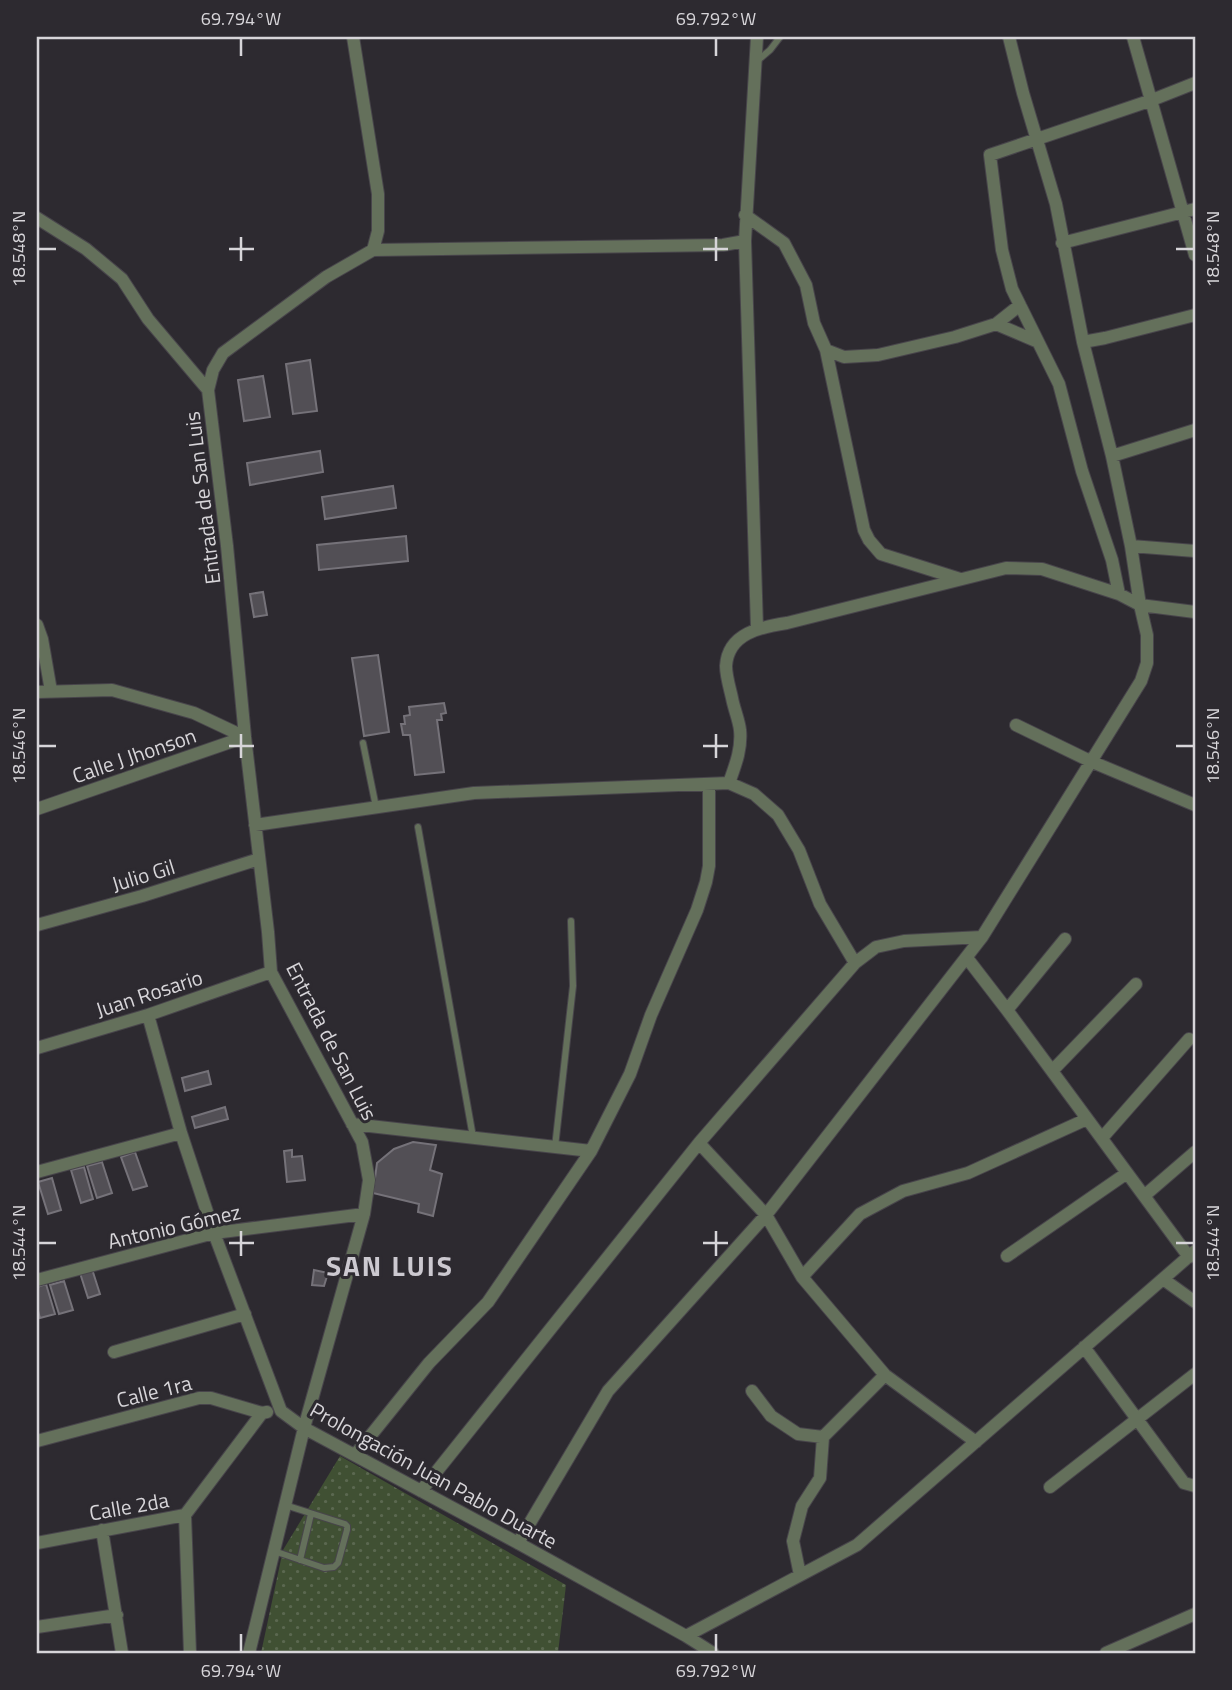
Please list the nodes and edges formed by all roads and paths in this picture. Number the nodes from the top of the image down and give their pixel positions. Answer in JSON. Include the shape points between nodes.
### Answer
{"nodes":[{"id":1,"x":353,"y":37,"type":"edge"},
{"id":2,"x":757,"y":37,"type":"edge"},
{"id":3,"x":780,"y":37,"type":"edge"},
{"id":4,"x":1009,"y":37,"type":"edge"},
{"id":5,"x":1133,"y":37,"type":"edge"},
{"id":6,"x":755,"y":63,"type":"junction"},
{"id":7,"x":1195,"y":83,"type":"edge"},
{"id":8,"x":1152,"y":100,"type":"junction"},
{"id":9,"x":1037,"y":138,"type":"junction"},
{"id":10,"x":1189,"y":210,"type":"edge"},
{"id":11,"x":745,"y":215,"type":"junction"},
{"id":12,"x":37,"y":218,"type":"edge"},
{"id":13,"x":744,"y":241,"type":"junction"},
{"id":14,"x":1062,"y":243,"type":"junction"},
{"id":15,"x":373,"y":250,"type":"junction"},
{"id":16,"x":1195,"y":255,"type":"edge"},
{"id":17,"x":1020,"y":305,"type":"junction"},
{"id":18,"x":1195,"y":315,"type":"edge"},
{"id":19,"x":996,"y":324,"type":"junction"},
{"id":20,"x":1036,"y":341,"type":"junction"},
{"id":21,"x":1083,"y":342,"type":"junction"},
{"id":22,"x":826,"y":350,"type":"junction"},
{"id":23,"x":208,"y":390,"type":"junction"},
{"id":24,"x":1195,"y":430,"type":"edge"},
{"id":25,"x":1112,"y":456,"type":"junction"},
{"id":26,"x":1131,"y":546,"type":"junction"},
{"id":27,"x":1195,"y":551,"type":"edge"},
{"id":28,"x":960,"y":579,"type":"junction"},
{"id":29,"x":1119,"y":594,"type":"junction"},
{"id":30,"x":1140,"y":605,"type":"junction"},
{"id":31,"x":1195,"y":612,"type":"edge"},
{"id":32,"x":37,"y":625,"type":"edge"},
{"id":33,"x":757,"y":628,"type":"junction"},
{"id":34,"x":51,"y":691,"type":"junction"},
{"id":35,"x":37,"y":692,"type":"edge"},
{"id":36,"x":1016,"y":725,"type":"dead end"},
{"id":37,"x":245,"y":737,"type":"junction"},
{"id":38,"x":363,"y":744,"type":"dead end"},
{"id":39,"x":1090,"y":761,"type":"junction"},
{"id":40,"x":729,"y":783,"type":"junction"},
{"id":41,"x":709,"y":784,"type":"junction"},
{"id":42,"x":1195,"y":805,"type":"edge"},
{"id":43,"x":376,"y":807,"type":"junction"},
{"id":44,"x":37,"y":809,"type":"edge"},
{"id":45,"x":255,"y":825,"type":"junction"},
{"id":46,"x":418,"y":827,"type":"dead end"},
{"id":47,"x":260,"y":859,"type":"junction"},
{"id":48,"x":571,"y":922,"type":"dead end"},
{"id":49,"x":37,"y":925,"type":"edge"},
{"id":50,"x":982,"y":937,"type":"junction"},
{"id":51,"x":1065,"y":939,"type":"dead end"},
{"id":52,"x":967,"y":958,"type":"junction"},
{"id":53,"x":855,"y":964,"type":"junction"},
{"id":54,"x":271,"y":972,"type":"junction"},
{"id":55,"x":1136,"y":984,"type":"dead end"},
{"id":56,"x":1007,"y":1010,"type":"junction"},
{"id":57,"x":148,"y":1015,"type":"junction"},
{"id":58,"x":1189,"y":1039,"type":"dead end"},
{"id":59,"x":37,"y":1048,"type":"edge"},
{"id":60,"x":1052,"y":1071,"type":"junction"},
{"id":61,"x":1087,"y":1119,"type":"junction"},
{"id":62,"x":352,"y":1124,"type":"junction"},
{"id":63,"x":181,"y":1133,"type":"junction"},
{"id":64,"x":473,"y":1138,"type":"junction"},
{"id":65,"x":1102,"y":1138,"type":"junction"},
{"id":66,"x":699,"y":1143,"type":"junction"},
{"id":67,"x":555,"y":1147,"type":"junction"},
{"id":68,"x":591,"y":1151,"type":"junction"},
{"id":69,"x":1195,"y":1152,"type":"edge"},
{"id":70,"x":37,"y":1172,"type":"edge"},
{"id":71,"x":1127,"y":1172,"type":"junction"},
{"id":72,"x":1144,"y":1196,"type":"junction"},
{"id":73,"x":364,"y":1214,"type":"junction"},
{"id":74,"x":766,"y":1214,"type":"junction"},
{"id":75,"x":214,"y":1233,"type":"junction"},
{"id":76,"x":1192,"y":1254,"type":"edge"},
{"id":77,"x":1006,"y":1256,"type":"dead end"},
{"id":78,"x":802,"y":1277,"type":"junction"},
{"id":79,"x":1163,"y":1279,"type":"junction"},
{"id":80,"x":37,"y":1280,"type":"edge"},
{"id":81,"x":1195,"y":1301,"type":"edge"},
{"id":82,"x":245,"y":1314,"type":"junction"},
{"id":83,"x":1084,"y":1347,"type":"junction"},
{"id":84,"x":114,"y":1352,"type":"dead end"},
{"id":85,"x":1195,"y":1374,"type":"edge"},
{"id":86,"x":885,"y":1375,"type":"junction"},
{"id":87,"x":752,"y":1391,"type":"dead end"},
{"id":88,"x":281,"y":1411,"type":"junction"},
{"id":89,"x":262,"y":1413,"type":"junction"},
{"id":90,"x":1138,"y":1420,"type":"junction"},
{"id":91,"x":304,"y":1428,"type":"junction"},
{"id":92,"x":823,"y":1437,"type":"junction"},
{"id":93,"x":37,"y":1441,"type":"edge"},
{"id":94,"x":976,"y":1442,"type":"junction"},
{"id":95,"x":355,"y":1455,"type":"junction"},
{"id":96,"x":1195,"y":1486,"type":"edge"},
{"id":97,"x":1050,"y":1488,"type":"dead end"},
{"id":98,"x":421,"y":1492,"type":"junction"},
{"id":99,"x":285,"y":1505,"type":"junction"},
{"id":100,"x":311,"y":1514,"type":"junction"},
{"id":101,"x":185,"y":1515,"type":"junction"},
{"id":102,"x":102,"y":1530,"type":"junction"},
{"id":103,"x":518,"y":1543,"type":"junction"},
{"id":104,"x":37,"y":1544,"type":"edge"},
{"id":105,"x":274,"y":1551,"type":"junction"},
{"id":106,"x":300,"y":1560,"type":"junction"},
{"id":107,"x":800,"y":1576,"type":"junction"},
{"id":108,"x":1195,"y":1614,"type":"edge"},
{"id":109,"x":117,"y":1615,"type":"junction"},
{"id":110,"x":37,"y":1627,"type":"edge"},
{"id":111,"x":686,"y":1636,"type":"junction"},
{"id":112,"x":1130,"y":1648,"type":"edge"},
{"id":113,"x":122,"y":1653,"type":"edge"},
{"id":114,"x":190,"y":1653,"type":"edge"},
{"id":115,"x":249,"y":1653,"type":"edge"},
{"id":116,"x":713,"y":1653,"type":"edge"},
{"id":117,"x":1106,"y":1653,"type":"edge"}],
"edges":[{"from":1,"to":15,"type":"street","via":[[378,194]]},
{"from":2,"to":6,"type":"street"},
{"from":3,"to":6,"type":"lane"},
{"from":4,"to":9,"type":"street"},
{"from":5,"to":8,"type":"street"},
{"from":6,"to":11,"type":"street"},
{"from":7,"to":8,"type":"street"},
{"from":8,"to":9,"type":"street"},
{"from":8,"to":10,"type":"street"},
{"from":9,"to":14,"type":"street"},
{"from":9,"to":17,"type":"street","via":[[990,155],[1002,250]]},
{"from":10,"to":14,"type":"street"},
{"from":10,"to":16,"type":"street"},
{"from":11,"to":13,"type":"street"},
{"from":11,"to":22,"type":"street","via":[[784,243],[806,285],[814,323]]},
{"from":12,"to":23,"type":"street","via":[[122,279],[148,319]]},
{"from":13,"to":15,"type":"street"},
{"from":13,"to":33,"type":"street"},
{"from":14,"to":21,"type":"street"},
{"from":15,"to":23,"type":"street","via":[[326,277],[223,352],[212,370]]},
{"from":17,"to":19,"type":"street"},
{"from":17,"to":20,"type":"street"},
{"from":18,"to":21,"type":"street"},
{"from":19,"to":20,"type":"street"},
{"from":19,"to":22,"type":"street","via":[[878,355],[844,357]]},
{"from":20,"to":29,"type":"street","via":[[1059,384]]},
{"from":21,"to":25,"type":"street"},
{"from":22,"to":28,"type":"street","via":[[869,540],[881,554]]},
{"from":23,"to":37,"type":"street","name":"Entrada de San Luis"},
{"from":24,"to":25,"type":"street"},
{"from":25,"to":26,"type":"street"},
{"from":26,"to":27,"type":"street"},
{"from":26,"to":30,"type":"street"},
{"from":28,"to":29,"type":"street","via":[[1006,568],[1042,569]]},
{"from":28,"to":33,"type":"street"},
{"from":29,"to":30,"type":"street"},
{"from":30,"to":31,"type":"street"},
{"from":30,"to":39,"type":"street","via":[[1147,663],[1141,681]]},
{"from":32,"to":34,"type":"street"},
{"from":33,"to":40,"type":"street","via":[[732,647],[726,666],[740,730],[739,756]]},
{"from":34,"to":35,"type":"street"},
{"from":34,"to":37,"type":"street","via":[[113,690],[194,713]]},
{"from":36,"to":39,"type":"street"},
{"from":37,"to":44,"type":"street","name":"Calle J Jhonson"},
{"from":37,"to":45,"type":"street","name":"Entrada de San Luis"},
{"from":38,"to":43,"type":"lane"},
{"from":39,"to":42,"type":"street"},
{"from":39,"to":50,"type":"street"},
{"from":40,"to":41,"type":"street"},
{"from":40,"to":53,"type":"street","via":[[754,794],[778,815],[799,850],[820,904]]},
{"from":41,"to":43,"type":"street","via":[[474,793]]},
{"from":41,"to":68,"type":"street","via":[[709,866],[700,901],[630,1074]]},
{"from":43,"to":45,"type":"street"},
{"from":45,"to":47,"type":"street","name":"Entrada de San Luis"},
{"from":46,"to":64,"type":"lane"},
{"from":47,"to":49,"type":"street","name":"Julio Gil"},
{"from":47,"to":54,"type":"street","name":"Entrada de San Luis"},
{"from":48,"to":67,"type":"lane","via":[[573,986]]},
{"from":50,"to":52,"type":"street"},
{"from":50,"to":53,"type":"street","via":[[904,941],[876,947]]},
{"from":51,"to":56,"type":"street"},
{"from":52,"to":56,"type":"street"},
{"from":52,"to":74,"type":"street"},
{"from":53,"to":66,"type":"street"},
{"from":54,"to":57,"type":"street","name":"Juan Rosario"},
{"from":54,"to":62,"type":"street","name":"Entrada de San Luis"},
{"from":55,"to":60,"type":"street"},
{"from":56,"to":60,"type":"street"},
{"from":57,"to":59,"type":"street","name":"Juan Rosario"},
{"from":57,"to":63,"type":"street","name":"Prolongación Juan Pablo Duarte"},
{"from":58,"to":65,"type":"street"},
{"from":60,"to":61,"type":"street"},
{"from":61,"to":65,"type":"street"},
{"from":61,"to":78,"type":"street","via":[[968,1173],[903,1191],[860,1214]]},
{"from":62,"to":64,"type":"street"},
{"from":62,"to":73,"type":"street","name":"Entrada de San Luis","via":[[362,1142],[369,1180]]},
{"from":63,"to":70,"type":"street"},
{"from":63,"to":75,"type":"street","name":"Prolongación Juan Pablo Duarte"},
{"from":64,"to":67,"type":"street"},
{"from":65,"to":71,"type":"street"},
{"from":66,"to":74,"type":"street"},
{"from":66,"to":98,"type":"street"},
{"from":67,"to":68,"type":"street"},
{"from":68,"to":95,"type":"street","via":[[488,1302],[429,1363]]},
{"from":69,"to":72,"type":"street"},
{"from":71,"to":72,"type":"street"},
{"from":71,"to":77,"type":"street"},
{"from":72,"to":76,"type":"street"},
{"from":73,"to":75,"type":"street","name":"Antonio Gómez"},
{"from":73,"to":91,"type":"street","name":"Entrada de San Luis"},
{"from":74,"to":78,"type":"street"},
{"from":74,"to":103,"type":"street","via":[[608,1391]]},
{"from":75,"to":80,"type":"street","name":"Antonio Gómez"},
{"from":75,"to":82,"type":"street","name":"Prolongación Juan Pablo Duarte"},
{"from":76,"to":79,"type":"street"},
{"from":78,"to":86,"type":"street"},
{"from":79,"to":81,"type":"street"},
{"from":79,"to":83,"type":"street"},
{"from":82,"to":84,"type":"street"},
{"from":82,"to":88,"type":"street","name":"Prolongación Juan Pablo Duarte"},
{"from":83,"to":90,"type":"street"},
{"from":83,"to":94,"type":"street"},
{"from":85,"to":90,"type":"street"},
{"from":86,"to":92,"type":"street"},
{"from":86,"to":94,"type":"street"},
{"from":87,"to":92,"type":"street","via":[[771,1416],[798,1434]]},
{"from":88,"to":89,"type":"street","name":"Calle 1ra"},
{"from":88,"to":91,"type":"street","name":"Prolongación Juan Pablo Duarte"},
{"from":89,"to":93,"type":"street","name":"Calle 1ra","via":[[199,1398]]},
{"from":89,"to":101,"type":"street","name":"Calle 2da"},
{"from":90,"to":96,"type":"street","via":[[1184,1483]]},
{"from":90,"to":97,"type":"street"},
{"from":91,"to":95,"type":"street","name":"Prolongación Juan Pablo Duarte"},
{"from":91,"to":99,"type":"street","name":"Entrada de San Luis"},
{"from":92,"to":107,"type":"street","via":[[820,1478],[802,1506],[793,1541]]},
{"from":94,"to":107,"type":"street","via":[[857,1545]]},
{"from":95,"to":98,"type":"street","name":"Prolongación Juan Pablo Duarte"},
{"from":98,"to":103,"type":"street","name":"Prolongación Juan Pablo Duarte"},
{"from":99,"to":100,"type":"lane"},
{"from":99,"to":105,"type":"street","name":"Entrada de San Luis"},
{"from":100,"to":106,"type":"lane"},
{"from":100,"to":106,"type":"lane","via":[[345,1524],[347,1530],[334,1566],[324,1568]]},
{"from":101,"to":102,"type":"street","name":"Calle 2da"},
{"from":101,"to":114,"type":"street"},
{"from":102,"to":104,"type":"street","name":"Calle 2da"},
{"from":102,"to":109,"type":"street"},
{"from":103,"to":111,"type":"street","name":"Prolongación Juan Pablo Duarte"},
{"from":105,"to":106,"type":"lane"},
{"from":105,"to":115,"type":"street","name":"Entrada de San Luis"},
{"from":107,"to":111,"type":"street"},
{"from":108,"to":112,"type":"street"},
{"from":109,"to":110,"type":"street"},
{"from":109,"to":113,"type":"street"},
{"from":111,"to":116,"type":"street","name":"Prolongación Juan Pablo Duarte"},
{"from":112,"to":117,"type":"street"}]}
